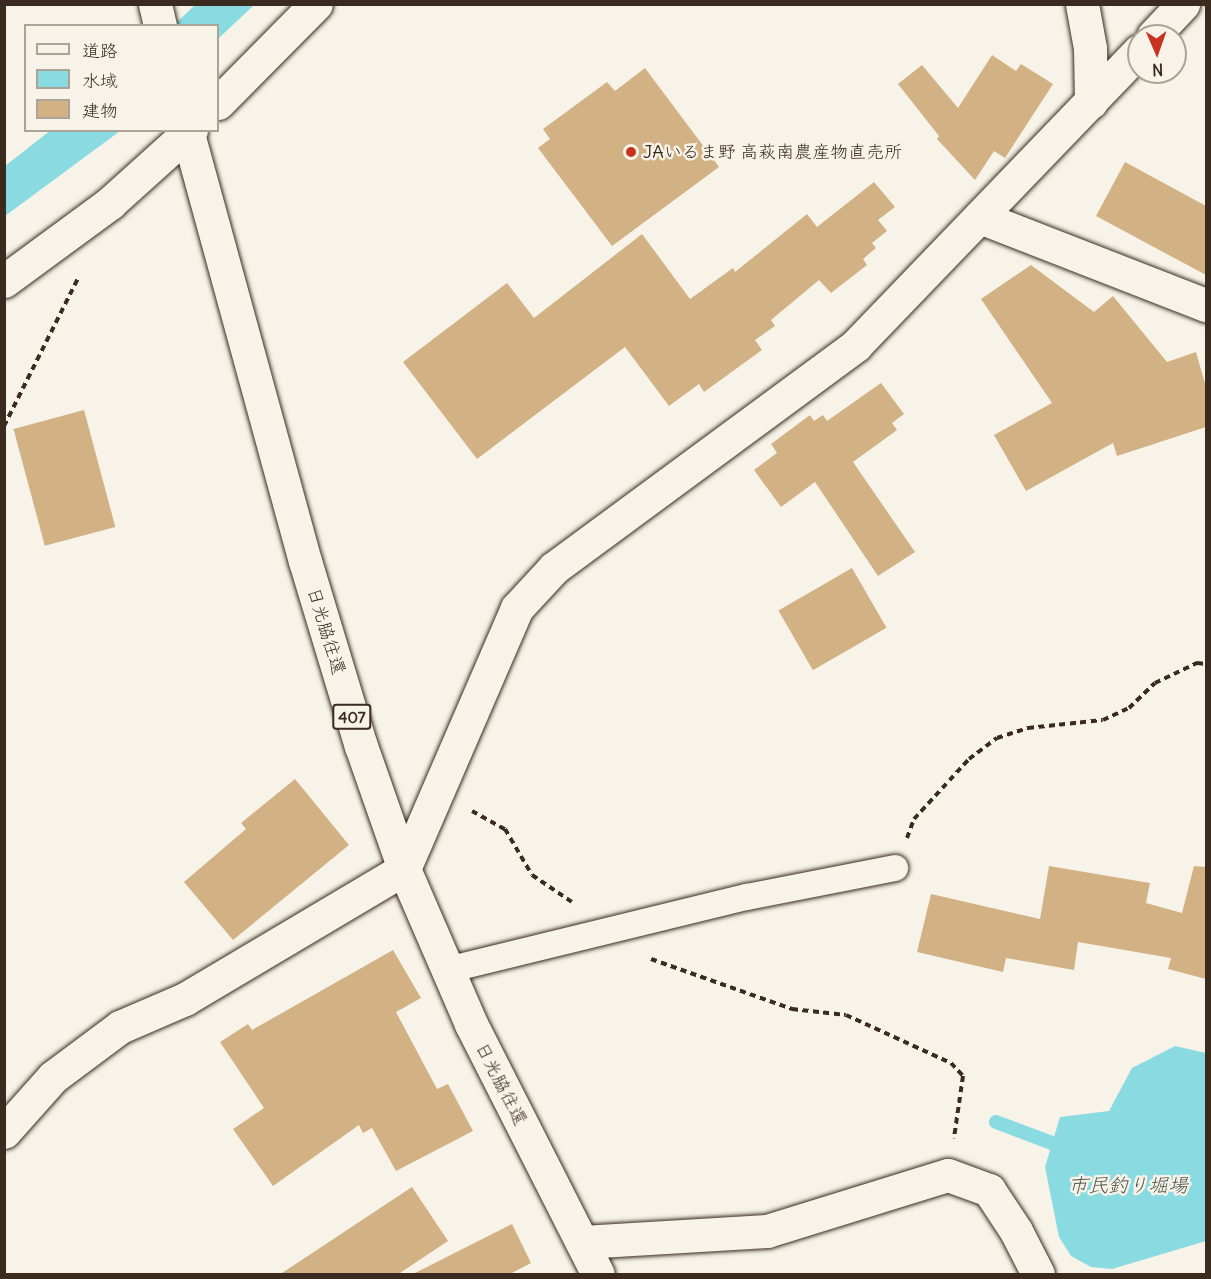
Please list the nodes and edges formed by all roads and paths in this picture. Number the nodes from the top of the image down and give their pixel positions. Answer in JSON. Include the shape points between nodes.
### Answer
{"nodes":[{"id":1,"x":155,"y":4,"type":"edge"},
{"id":2,"x":316,"y":4,"type":"edge"},
{"id":3,"x":1082,"y":4,"type":"edge"},
{"id":4,"x":1183,"y":4,"type":"edge"},
{"id":5,"x":160,"y":24,"type":"edge"},
{"id":6,"x":1164,"y":24,"type":"edge"},
{"id":7,"x":1127,"y":64,"type":"edge"},
{"id":8,"x":1091,"y":102,"type":"junction"},
{"id":9,"x":219,"y":103,"type":"edge"},
{"id":10,"x":188,"y":132,"type":"edge"},
{"id":11,"x":980,"y":218,"type":"junction"},
{"id":12,"x":82,"y":269,"type":"dead end"},
{"id":13,"x":4,"y":281,"type":"edge"},
{"id":14,"x":1206,"y":306,"type":"edge"},
{"id":15,"x":4,"y":426,"type":"edge"},
{"id":16,"x":1206,"y":664,"type":"edge"},
{"id":17,"x":438,"y":791,"type":"junction"},
{"id":18,"x":404,"y":868,"type":"junction"},
{"id":19,"x":895,"y":868,"type":"joint"},
{"id":20,"x":613,"y":931,"type":"junction"},
{"id":21,"x":447,"y":970,"type":"junction"},
{"id":22,"x":4,"y":1132,"type":"edge"},
{"id":23,"x":948,"y":1175,"type":"junction"},
{"id":24,"x":582,"y":1242,"type":"junction"},
{"id":25,"x":598,"y":1275,"type":"edge"},
{"id":26,"x":1038,"y":1275,"type":"edge"}],
"edges":[{"from":1,"to":5,"type":"main road"},
{"from":2,"to":9,"type":"main road"},
{"from":3,"to":8,"type":"main road","via":[[1090,48]]},
{"from":4,"to":6,"type":"main road"},
{"from":7,"to":8,"type":"main road"},
{"from":8,"to":11,"type":"main road"},
{"from":10,"to":13,"type":"main road","via":[[110,203]]},
{"from":10,"to":18,"type":"main road","name":"日光脇往還","number":"407","via":[[305,561],[361,746]]},
{"from":11,"to":14,"type":"main road"},
{"from":11,"to":17,"type":"main road","via":[[856,345],[554,568],[517,608]]},
{"from":12,"to":15,"type":"path"},
{"from":16,"to":19,"type":"path","via":[[1197,663],[1155,683],[1129,708],[1103,720],[1028,728],[997,738],[969,759],[914,819]]},
{"from":17,"to":18,"type":"main road"},
{"from":17,"to":20,"type":"path","via":[[505,829],[532,875]]},
{"from":18,"to":21,"type":"main road","name":"日光脇往還","number":"407"},
{"from":18,"to":22,"type":"main road","via":[[184,999],[120,1027],[53,1077]]},
{"from":19,"to":20,"type":"lane","via":[[747,897]]},
{"from":20,"to":21,"type":"lane"},
{"from":20,"to":23,"type":"path","via":[[642,955],[792,1010],[846,1015],[951,1063],[963,1076]]},
{"from":21,"to":24,"type":"main road","name":"日光脇往還","number":"407"},
{"from":23,"to":24,"type":"main road","via":[[767,1232]]},
{"from":23,"to":26,"type":"main road","via":[[989,1190],[1017,1231]]},
{"from":24,"to":25,"type":"main road","name":"日光脇往還","number":"407"}]}
